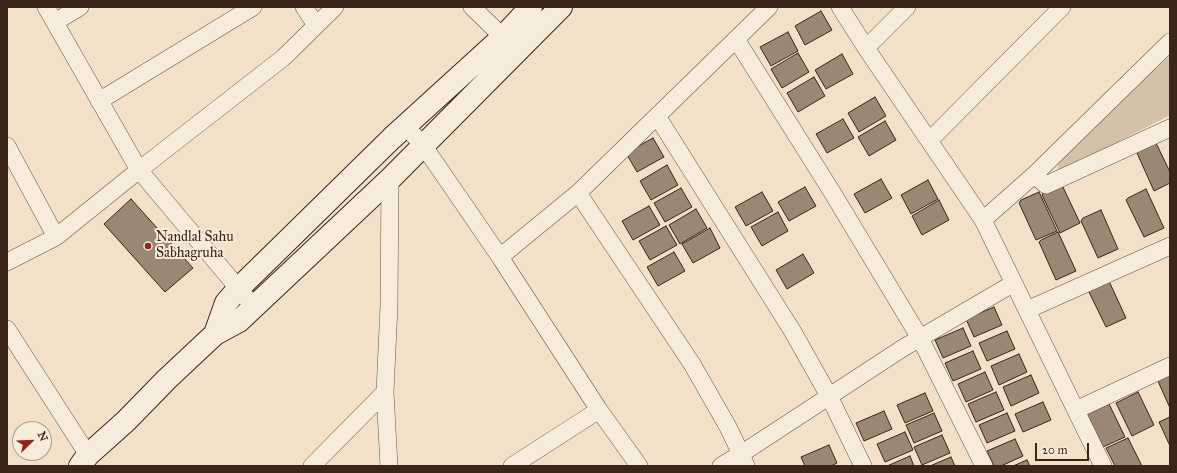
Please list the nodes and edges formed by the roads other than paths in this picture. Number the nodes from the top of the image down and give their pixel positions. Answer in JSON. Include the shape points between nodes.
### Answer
{"nodes":[{"id":1,"x":80,"y":7,"type":"edge"},
{"id":2,"x":253,"y":7,"type":"edge"},
{"id":3,"x":304,"y":7,"type":"edge"},
{"id":4,"x":335,"y":7,"type":"edge"},
{"id":5,"x":472,"y":7,"type":"edge"},
{"id":6,"x":531,"y":7,"type":"edge"},
{"id":7,"x":561,"y":7,"type":"edge"},
{"id":8,"x":769,"y":7,"type":"edge"},
{"id":9,"x":840,"y":7,"type":"edge"},
{"id":10,"x":907,"y":7,"type":"edge"},
{"id":11,"x":1062,"y":7,"type":"edge"},
{"id":12,"x":51,"y":14,"type":"edge"},
{"id":13,"x":316,"y":25,"type":"junction"},
{"id":14,"x":502,"y":36,"type":"junction"},
{"id":15,"x":736,"y":39,"type":"junction"},
{"id":16,"x":1170,"y":42,"type":"edge"},
{"id":17,"x":866,"y":48,"type":"junction"},
{"id":18,"x":99,"y":101,"type":"junction"},
{"id":19,"x":657,"y":116,"type":"junction"},
{"id":20,"x":405,"y":126,"type":"junction"},
{"id":21,"x":1170,"y":128,"type":"edge"},
{"id":22,"x":930,"y":140,"type":"junction"},
{"id":23,"x":423,"y":145,"type":"junction"},
{"id":24,"x":7,"y":146,"type":"edge"},
{"id":25,"x":139,"y":170,"type":"junction"},
{"id":26,"x":1034,"y":175,"type":"junction"},
{"id":27,"x":390,"y":179,"type":"junction"},
{"id":28,"x":578,"y":193,"type":"junction"},
{"id":29,"x":983,"y":220,"type":"junction"},
{"id":30,"x":56,"y":237,"type":"junction"},
{"id":31,"x":1170,"y":246,"type":"edge"},
{"id":32,"x":500,"y":257,"type":"junction"},
{"id":33,"x":7,"y":262,"type":"edge"},
{"id":34,"x":1014,"y":283,"type":"junction"},
{"id":35,"x":238,"y":289,"type":"junction"},
{"id":36,"x":254,"y":307,"type":"junction"},
{"id":37,"x":1027,"y":310,"type":"junction"},
{"id":38,"x":7,"y":329,"type":"edge"},
{"id":39,"x":215,"y":334,"type":"junction"},
{"id":40,"x":920,"y":338,"type":"junction"},
{"id":41,"x":1170,"y":366,"type":"edge"},
{"id":42,"x":385,"y":392,"type":"junction"},
{"id":43,"x":829,"y":396,"type":"junction"},
{"id":44,"x":599,"y":410,"type":"junction"},
{"id":45,"x":1076,"y":410,"type":"junction"},
{"id":46,"x":84,"y":460,"type":"edge"},
{"id":47,"x":743,"y":460,"type":"edge"},
{"id":48,"x":312,"y":466,"type":"edge"},
{"id":49,"x":389,"y":466,"type":"edge"},
{"id":50,"x":512,"y":466,"type":"edge"},
{"id":51,"x":639,"y":466,"type":"edge"},
{"id":52,"x":721,"y":466,"type":"edge"},
{"id":53,"x":863,"y":466,"type":"edge"},
{"id":54,"x":984,"y":466,"type":"edge"},
{"id":55,"x":1103,"y":466,"type":"edge"}],
"edges":[{"from":1,"to":12,"type":"street"},
{"from":2,"to":18,"type":"street"},
{"from":3,"to":13,"type":"street"},
{"from":4,"to":13,"type":"street"},
{"from":5,"to":14,"type":"street"},
{"from":6,"to":14,"type":"main road"},
{"from":7,"to":23,"type":"main road"},
{"from":8,"to":15,"type":"street"},
{"from":9,"to":17,"type":"street"},
{"from":10,"to":17,"type":"street"},
{"from":11,"to":22,"type":"street"},
{"from":12,"to":18,"type":"street"},
{"from":13,"to":25,"type":"street","via":[[283,58]]},
{"from":14,"to":20,"type":"main road"},
{"from":15,"to":19,"type":"street"},
{"from":15,"to":40,"type":"street"},
{"from":16,"to":26,"type":"street"},
{"from":17,"to":22,"type":"street"},
{"from":18,"to":25,"type":"street"},
{"from":19,"to":28,"type":"street"},
{"from":19,"to":43,"type":"street","via":[[793,332]]},
{"from":20,"to":23,"type":"street"},
{"from":20,"to":35,"type":"main road"},
{"from":21,"to":26,"type":"street","via":[[1046,185]]},
{"from":22,"to":29,"type":"street"},
{"from":23,"to":27,"type":"main road"},
{"from":23,"to":32,"type":"street"},
{"from":24,"to":30,"type":"street"},
{"from":25,"to":30,"type":"street"},
{"from":25,"to":35,"type":"street"},
{"from":26,"to":29,"type":"street"},
{"from":27,"to":36,"type":"main road"},
{"from":27,"to":42,"type":"street"},
{"from":28,"to":32,"type":"street"},
{"from":28,"to":47,"type":"street","via":[[692,364],[728,427]]},
{"from":29,"to":34,"type":"street"},
{"from":30,"to":33,"type":"street"},
{"from":31,"to":37,"type":"street"},
{"from":32,"to":44,"type":"street"},
{"from":34,"to":37,"type":"street"},
{"from":34,"to":40,"type":"street"},
{"from":35,"to":36,"type":"street"},
{"from":35,"to":39,"type":"main road","via":[[226,303]]},
{"from":36,"to":39,"type":"main road","via":[[239,321]]},
{"from":37,"to":45,"type":"street"},
{"from":38,"to":46,"type":"street"},
{"from":39,"to":46,"type":"main road"},
{"from":40,"to":43,"type":"street"},
{"from":40,"to":54,"type":"street"},
{"from":41,"to":45,"type":"street"},
{"from":42,"to":48,"type":"street"},
{"from":42,"to":49,"type":"street"},
{"from":43,"to":47,"type":"street"},
{"from":43,"to":53,"type":"street"},
{"from":44,"to":50,"type":"street"},
{"from":44,"to":51,"type":"street"},
{"from":45,"to":55,"type":"street"},
{"from":47,"to":52,"type":"street"}]}
